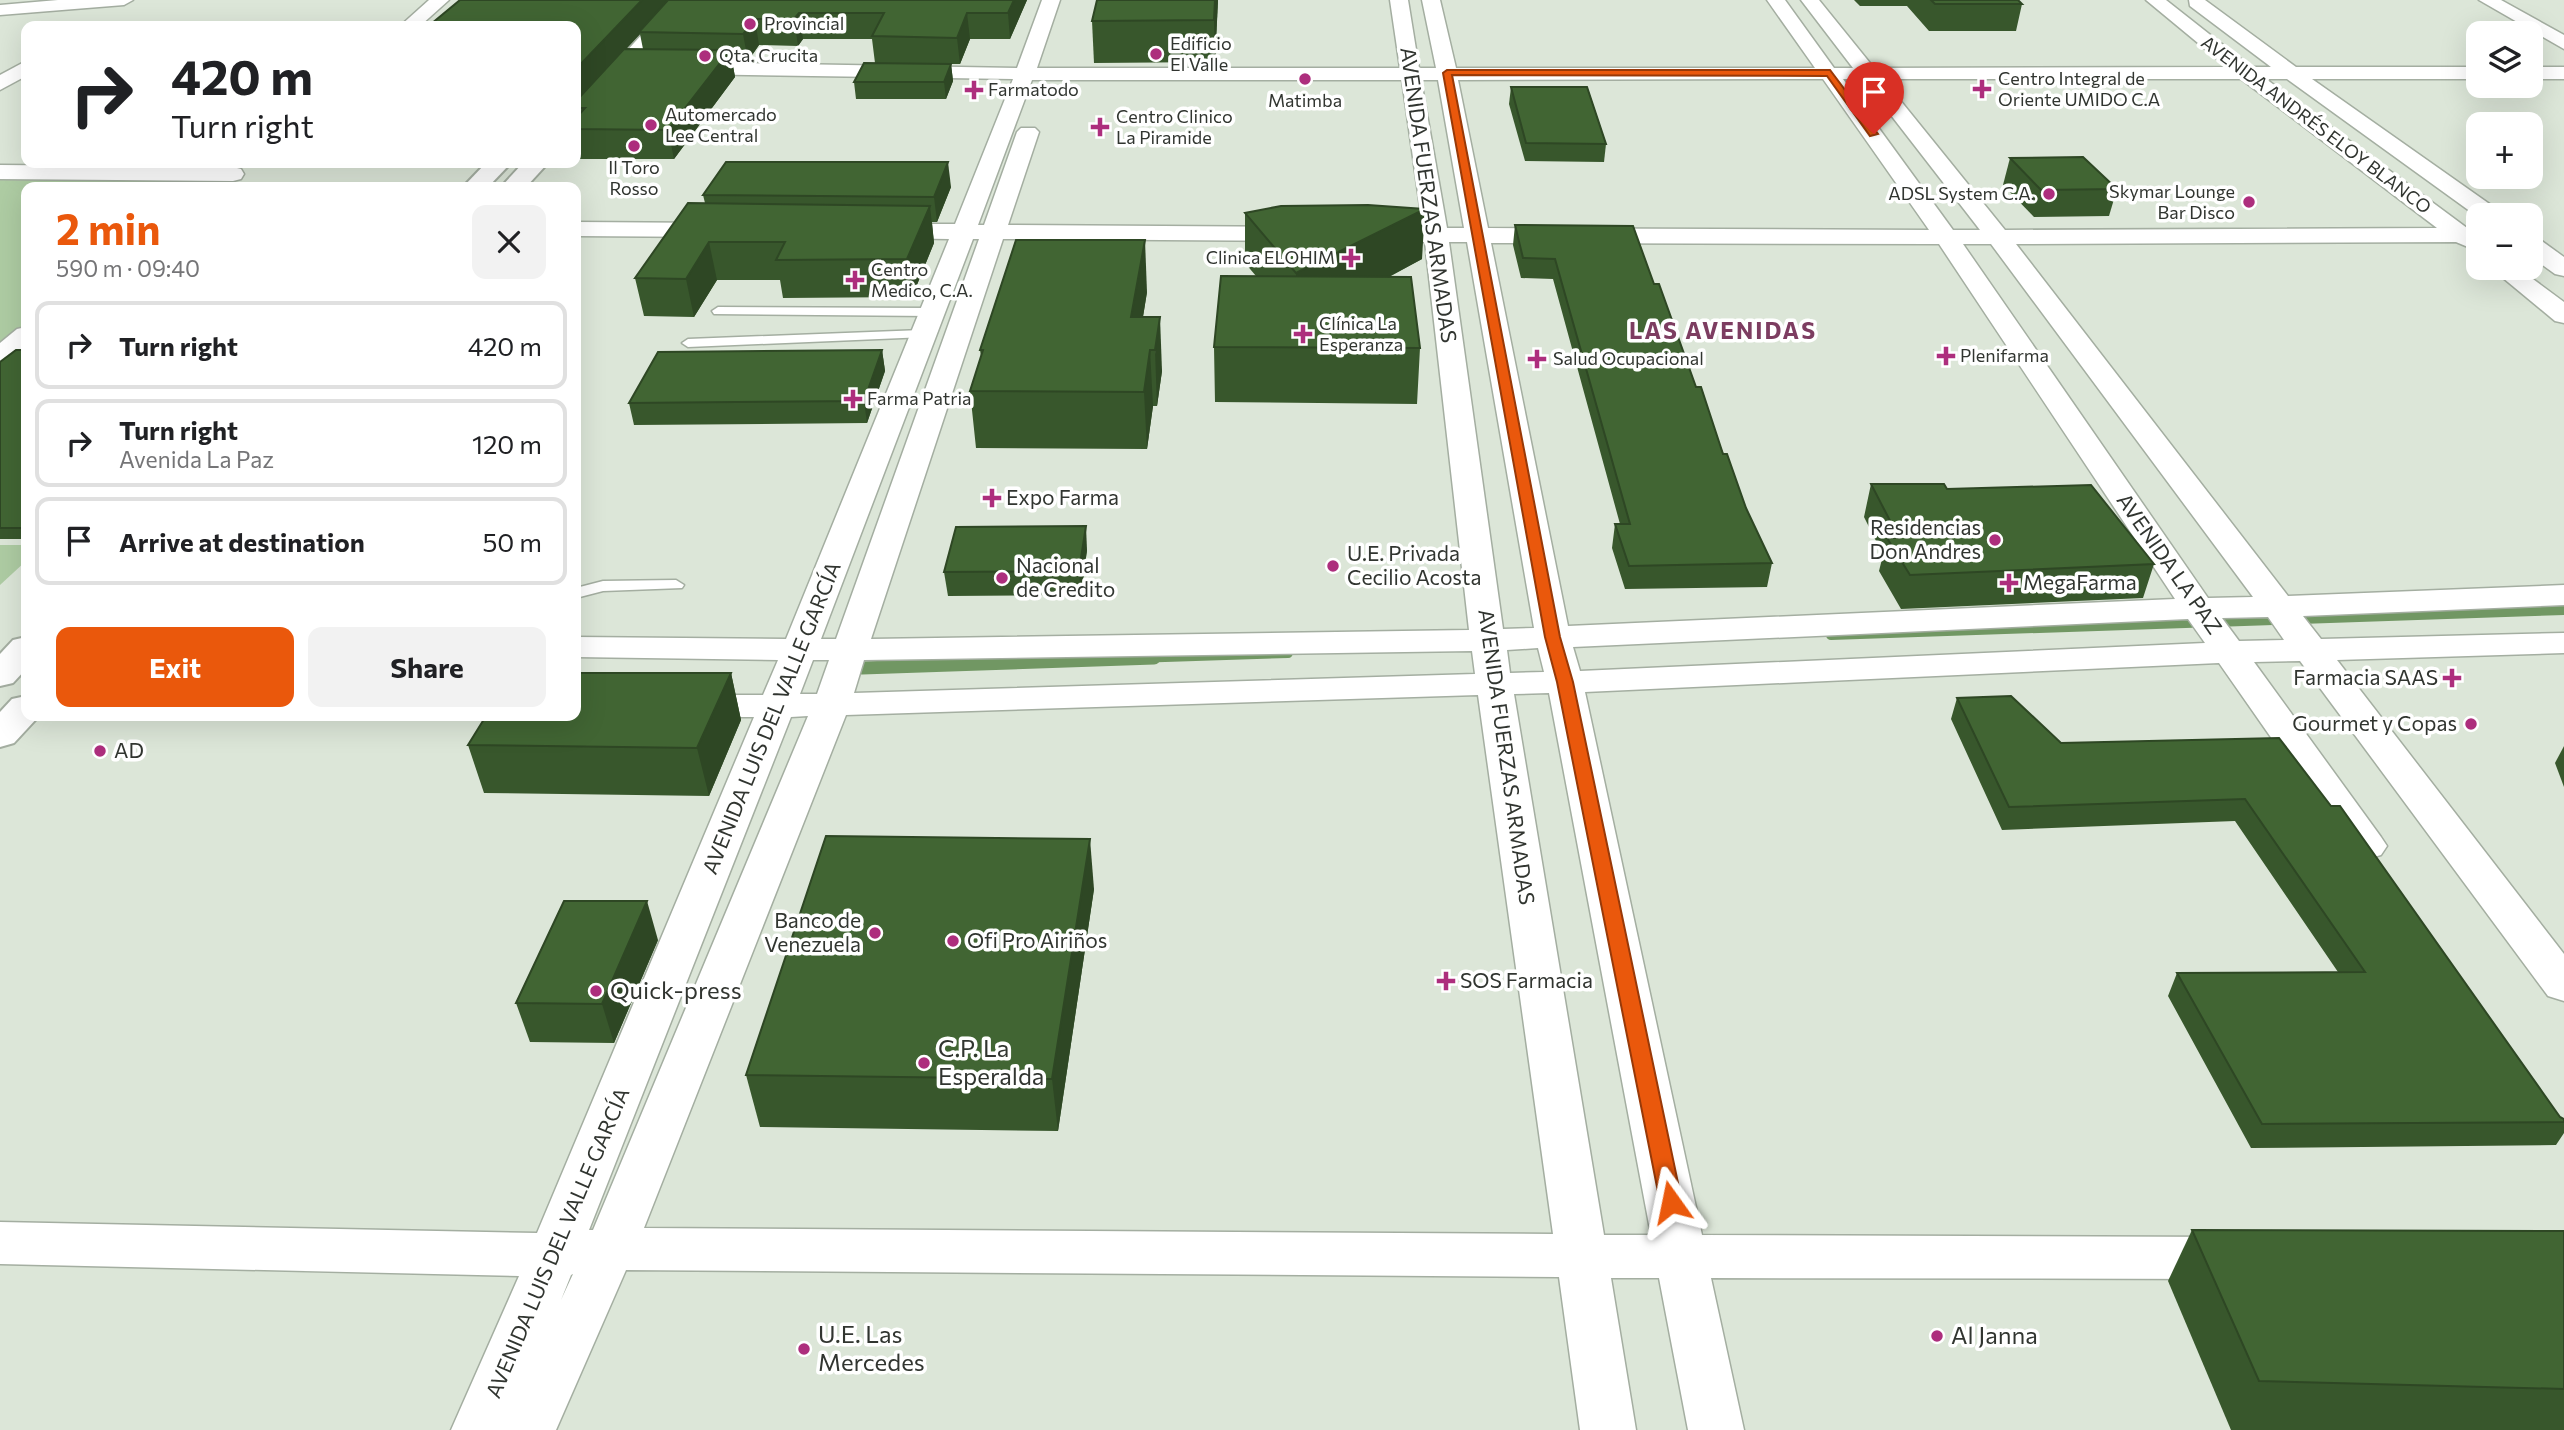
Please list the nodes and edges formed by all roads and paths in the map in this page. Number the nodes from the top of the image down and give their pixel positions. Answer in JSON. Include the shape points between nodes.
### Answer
{"nodes":[{"id":1,"x":124,"y":0,"type":"edge"},
{"id":2,"x":132,"y":0,"type":"edge"},
{"id":3,"x":440,"y":0,"type":"edge"},
{"id":4,"x":1051,"y":0,"type":"edge"},
{"id":5,"x":1072,"y":0,"type":"edge"},
{"id":6,"x":1399,"y":0,"type":"edge"},
{"id":7,"x":1431,"y":0,"type":"edge"},
{"id":8,"x":1776,"y":0,"type":"edge"},
{"id":9,"x":1810,"y":0,"type":"edge"},
{"id":10,"x":2155,"y":0,"type":"edge"},
{"id":11,"x":2194,"y":0,"type":"edge"},
{"id":12,"x":2488,"y":0,"type":"edge"},
{"id":13,"x":2514,"y":0,"type":"edge"},
{"id":14,"x":682,"y":4,"type":"edge"},
{"id":15,"x":0,"y":10,"type":"edge"},
{"id":16,"x":101,"y":20,"type":"dead end"},
{"id":17,"x":415,"y":21,"type":"edge"},
{"id":18,"x":2564,"y":28,"type":"edge"},
{"id":19,"x":2564,"y":43,"type":"edge"},
{"id":20,"x":624,"y":67,"type":"junction"},
{"id":21,"x":21,"y":70,"type":"edge"},
{"id":22,"x":1412,"y":72,"type":"junction"},
{"id":23,"x":1037,"y":73,"type":"junction"},
{"id":24,"x":1447,"y":73,"type":"junction"},
{"id":25,"x":1830,"y":73,"type":"junction"},
{"id":26,"x":1867,"y":73,"type":"junction"},
{"id":27,"x":2466,"y":73,"type":"edge"},
{"id":28,"x":2543,"y":73,"type":"edge"},
{"id":29,"x":2564,"y":73,"type":"edge"},
{"id":30,"x":2247,"y":74,"type":"junction"},
{"id":31,"x":2291,"y":74,"type":"junction"},
{"id":32,"x":0,"y":84,"type":"edge"},
{"id":33,"x":581,"y":114,"type":"edge"},
{"id":34,"x":494,"y":168,"type":"edge"},
{"id":35,"x":531,"y":168,"type":"edge"},
{"id":36,"x":0,"y":173,"type":"edge"},
{"id":37,"x":232,"y":175,"type":"edge"},
{"id":38,"x":480,"y":182,"type":"edge"},
{"id":39,"x":518,"y":182,"type":"edge"},
{"id":40,"x":2473,"y":203,"type":"edge"},
{"id":41,"x":581,"y":229,"type":"edge"},
{"id":42,"x":741,"y":230,"type":"edge"},
{"id":43,"x":865,"y":231,"type":"edge"},
{"id":44,"x":976,"y":232,"type":"junction"},
{"id":45,"x":1325,"y":234,"type":"edge"},
{"id":46,"x":1353,"y":235,"type":"edge"},
{"id":47,"x":1436,"y":235,"type":"junction"},
{"id":48,"x":2466,"y":235,"type":"edge"},
{"id":49,"x":1476,"y":236,"type":"junction"},
{"id":50,"x":1946,"y":237,"type":"junction"},
{"id":51,"x":1998,"y":237,"type":"junction"},
{"id":52,"x":2466,"y":239,"type":"edge"},
{"id":53,"x":2543,"y":244,"type":"edge"},
{"id":54,"x":2564,"y":269,"type":"edge"},
{"id":55,"x":2519,"y":280,"type":"edge"},
{"id":56,"x":718,"y":311,"type":"dead end"},
{"id":57,"x":2564,"y":315,"type":"edge"},
{"id":58,"x":926,"y":323,"type":"junction"},
{"id":59,"x":21,"y":339,"type":"edge"},
{"id":60,"x":688,"y":343,"type":"dead end"},
{"id":61,"x":0,"y":356,"type":"edge"},
{"id":62,"x":676,"y":585,"type":"dead end"},
{"id":63,"x":581,"y":592,"type":"edge"},
{"id":64,"x":2564,"y":595,"type":"edge"},
{"id":65,"x":2292,"y":623,"type":"junction"},
{"id":66,"x":2210,"y":624,"type":"junction"},
{"id":67,"x":2564,"y":643,"type":"edge"},
{"id":68,"x":581,"y":647,"type":"edge"},
{"id":69,"x":800,"y":649,"type":"junction"},
{"id":70,"x":850,"y":650,"type":"junction"},
{"id":71,"x":1559,"y":659,"type":"junction"},
{"id":72,"x":1491,"y":661,"type":"junction"},
{"id":73,"x":832,"y":703,"type":"junction"},
{"id":74,"x":657,"y":706,"type":"edge"},
{"id":75,"x":779,"y":706,"type":"junction"},
{"id":76,"x":21,"y":712,"type":"edge"},
{"id":77,"x":0,"y":735,"type":"edge"},
{"id":78,"x":2389,"y":878,"type":"edge"},
{"id":79,"x":2564,"y":985,"type":"edge"},
{"id":80,"x":0,"y":1242,"type":"edge"},
{"id":81,"x":610,"y":1249,"type":"junction"},
{"id":82,"x":554,"y":1255,"type":"junction"},
{"id":83,"x":1580,"y":1256,"type":"junction"},
{"id":84,"x":1682,"y":1257,"type":"junction"},
{"id":85,"x":2270,"y":1258,"type":"edge"},
{"id":86,"x":479,"y":1430,"type":"edge"},
{"id":87,"x":528,"y":1430,"type":"edge"},
{"id":88,"x":1608,"y":1430,"type":"edge"},
{"id":89,"x":1716,"y":1430,"type":"edge"}],
"edges":[{"from":1,"to":15,"type":"street"},
{"from":2,"to":16,"type":"street"},
{"from":3,"to":17,"type":"street"},
{"from":4,"to":23,"type":"street","name":"AVENIDA LUIS DEL VALLE GARCÍA"},
{"from":5,"to":23,"type":"street","name":"AVENIDA LUIS DEL VALLE GARCÍA"},
{"from":6,"to":22,"type":"street","name":"AVENIDA FUERZAS ARMADAS"},
{"from":7,"to":24,"type":"street","name":"AVENIDA FUERZAS ARMADAS"},
{"from":8,"to":25,"type":"street","name":"AVENIDA LA PAZ"},
{"from":9,"to":26,"type":"street"},
{"from":10,"to":30,"type":"street","name":"AVENIDA ANDRÉS ELOY BLANCO"},
{"from":11,"to":31,"type":"street","name":"AVENIDA ANDRÉS ELOY BLANCO"},
{"from":12,"to":19,"type":"street"},
{"from":13,"to":18,"type":"street"},
{"from":14,"to":20,"type":"street"},
{"from":20,"to":23,"type":"street"},
{"from":20,"to":33,"type":"street"},
{"from":21,"to":32,"type":"street"},
{"from":22,"to":23,"type":"street"},
{"from":22,"to":24,"type":"street"},
{"from":22,"to":47,"type":"street","name":"AVENIDA FUERZAS ARMADAS"},
{"from":23,"to":44,"type":"street","name":"AVENIDA LUIS DEL VALLE GARCÍA"},
{"from":24,"to":25,"type":"street"},
{"from":24,"to":49,"type":"street","name":"AVENIDA FUERZAS ARMADAS"},
{"from":25,"to":26,"type":"street"},
{"from":25,"to":50,"type":"street","name":"AVENIDA LA PAZ"},
{"from":26,"to":30,"type":"street"},
{"from":26,"to":51,"type":"street"},
{"from":27,"to":31,"type":"street"},
{"from":28,"to":29,"type":"street"},
{"from":30,"to":31,"type":"street"},
{"from":30,"to":48,"type":"street","name":"AVENIDA ANDRÉS ELOY BLANCO"},
{"from":31,"to":40,"type":"street","name":"AVENIDA ANDRÉS ELOY BLANCO"},
{"from":34,"to":38,"type":"street"},
{"from":35,"to":39,"type":"street"},
{"from":36,"to":37,"type":"street"},
{"from":41,"to":42,"type":"street"},
{"from":43,"to":44,"type":"street"},
{"from":44,"to":45,"type":"street"},
{"from":44,"to":58,"type":"street","name":"AVENIDA LUIS DEL VALLE GARCÍA"},
{"from":44,"to":70,"type":"street","name":"AVENIDA LUIS DEL VALLE GARCÍA"},
{"from":46,"to":47,"type":"street"},
{"from":47,"to":49,"type":"street"},
{"from":47,"to":72,"type":"street","name":"AVENIDA FUERZAS ARMADAS"},
{"from":49,"to":50,"type":"street"},
{"from":49,"to":71,"type":"street","name":"AVENIDA FUERZAS ARMADAS"},
{"from":50,"to":51,"type":"street"},
{"from":50,"to":66,"type":"street","name":"AVENIDA LA PAZ"},
{"from":51,"to":52,"type":"street"},
{"from":51,"to":65,"type":"street"},
{"from":53,"to":54,"type":"street"},
{"from":55,"to":57,"type":"street"},
{"from":56,"to":58,"type":"lane"},
{"from":58,"to":60,"type":"lane"},
{"from":58,"to":69,"type":"street","name":"AVENIDA LUIS DEL VALLE GARCÍA"},
{"from":59,"to":61,"type":"street"},
{"from":62,"to":63,"type":"lane","via":[[603,586]]},
{"from":64,"to":65,"type":"street"},
{"from":65,"to":66,"type":"street"},
{"from":65,"to":66,"type":"street"},
{"from":65,"to":67,"type":"street"},
{"from":65,"to":79,"type":"street"},
{"from":66,"to":71,"type":"street"},
{"from":66,"to":71,"type":"street"},
{"from":66,"to":78,"type":"street","name":"AVENIDA LA PAZ"},
{"from":68,"to":69,"type":"street"},
{"from":69,"to":70,"type":"street"},
{"from":69,"to":75,"type":"street","name":"AVENIDA LUIS DEL VALLE GARCÍA"},
{"from":70,"to":72,"type":"street"},
{"from":70,"to":73,"type":"street","name":"AVENIDA LUIS DEL VALLE GARCÍA"},
{"from":71,"to":72,"type":"street"},
{"from":71,"to":84,"type":"street","name":"AVENIDA FUERZAS ARMADAS"},
{"from":72,"to":73,"type":"street"},
{"from":72,"to":83,"type":"street","name":"AVENIDA FUERZAS ARMADAS"},
{"from":73,"to":75,"type":"street"},
{"from":73,"to":81,"type":"street","name":"AVENIDA LUIS DEL VALLE GARCÍA"},
{"from":74,"to":75,"type":"street"},
{"from":75,"to":82,"type":"street","name":"AVENIDA LUIS DEL VALLE GARCÍA"},
{"from":76,"to":77,"type":"street"},
{"from":80,"to":82,"type":"street"},
{"from":81,"to":82,"type":"street"},
{"from":81,"to":83,"type":"street"},
{"from":81,"to":87,"type":"street","name":"AVENIDA LUIS DEL VALLE GARCÍA"},
{"from":82,"to":86,"type":"street","name":"AVENIDA LUIS DEL VALLE GARCÍA"},
{"from":83,"to":84,"type":"street"},
{"from":83,"to":88,"type":"street","name":"AVENIDA FUERZAS ARMADAS"},
{"from":84,"to":85,"type":"street"},
{"from":84,"to":89,"type":"street","name":"AVENIDA FUERZAS ARMADAS"}]}
